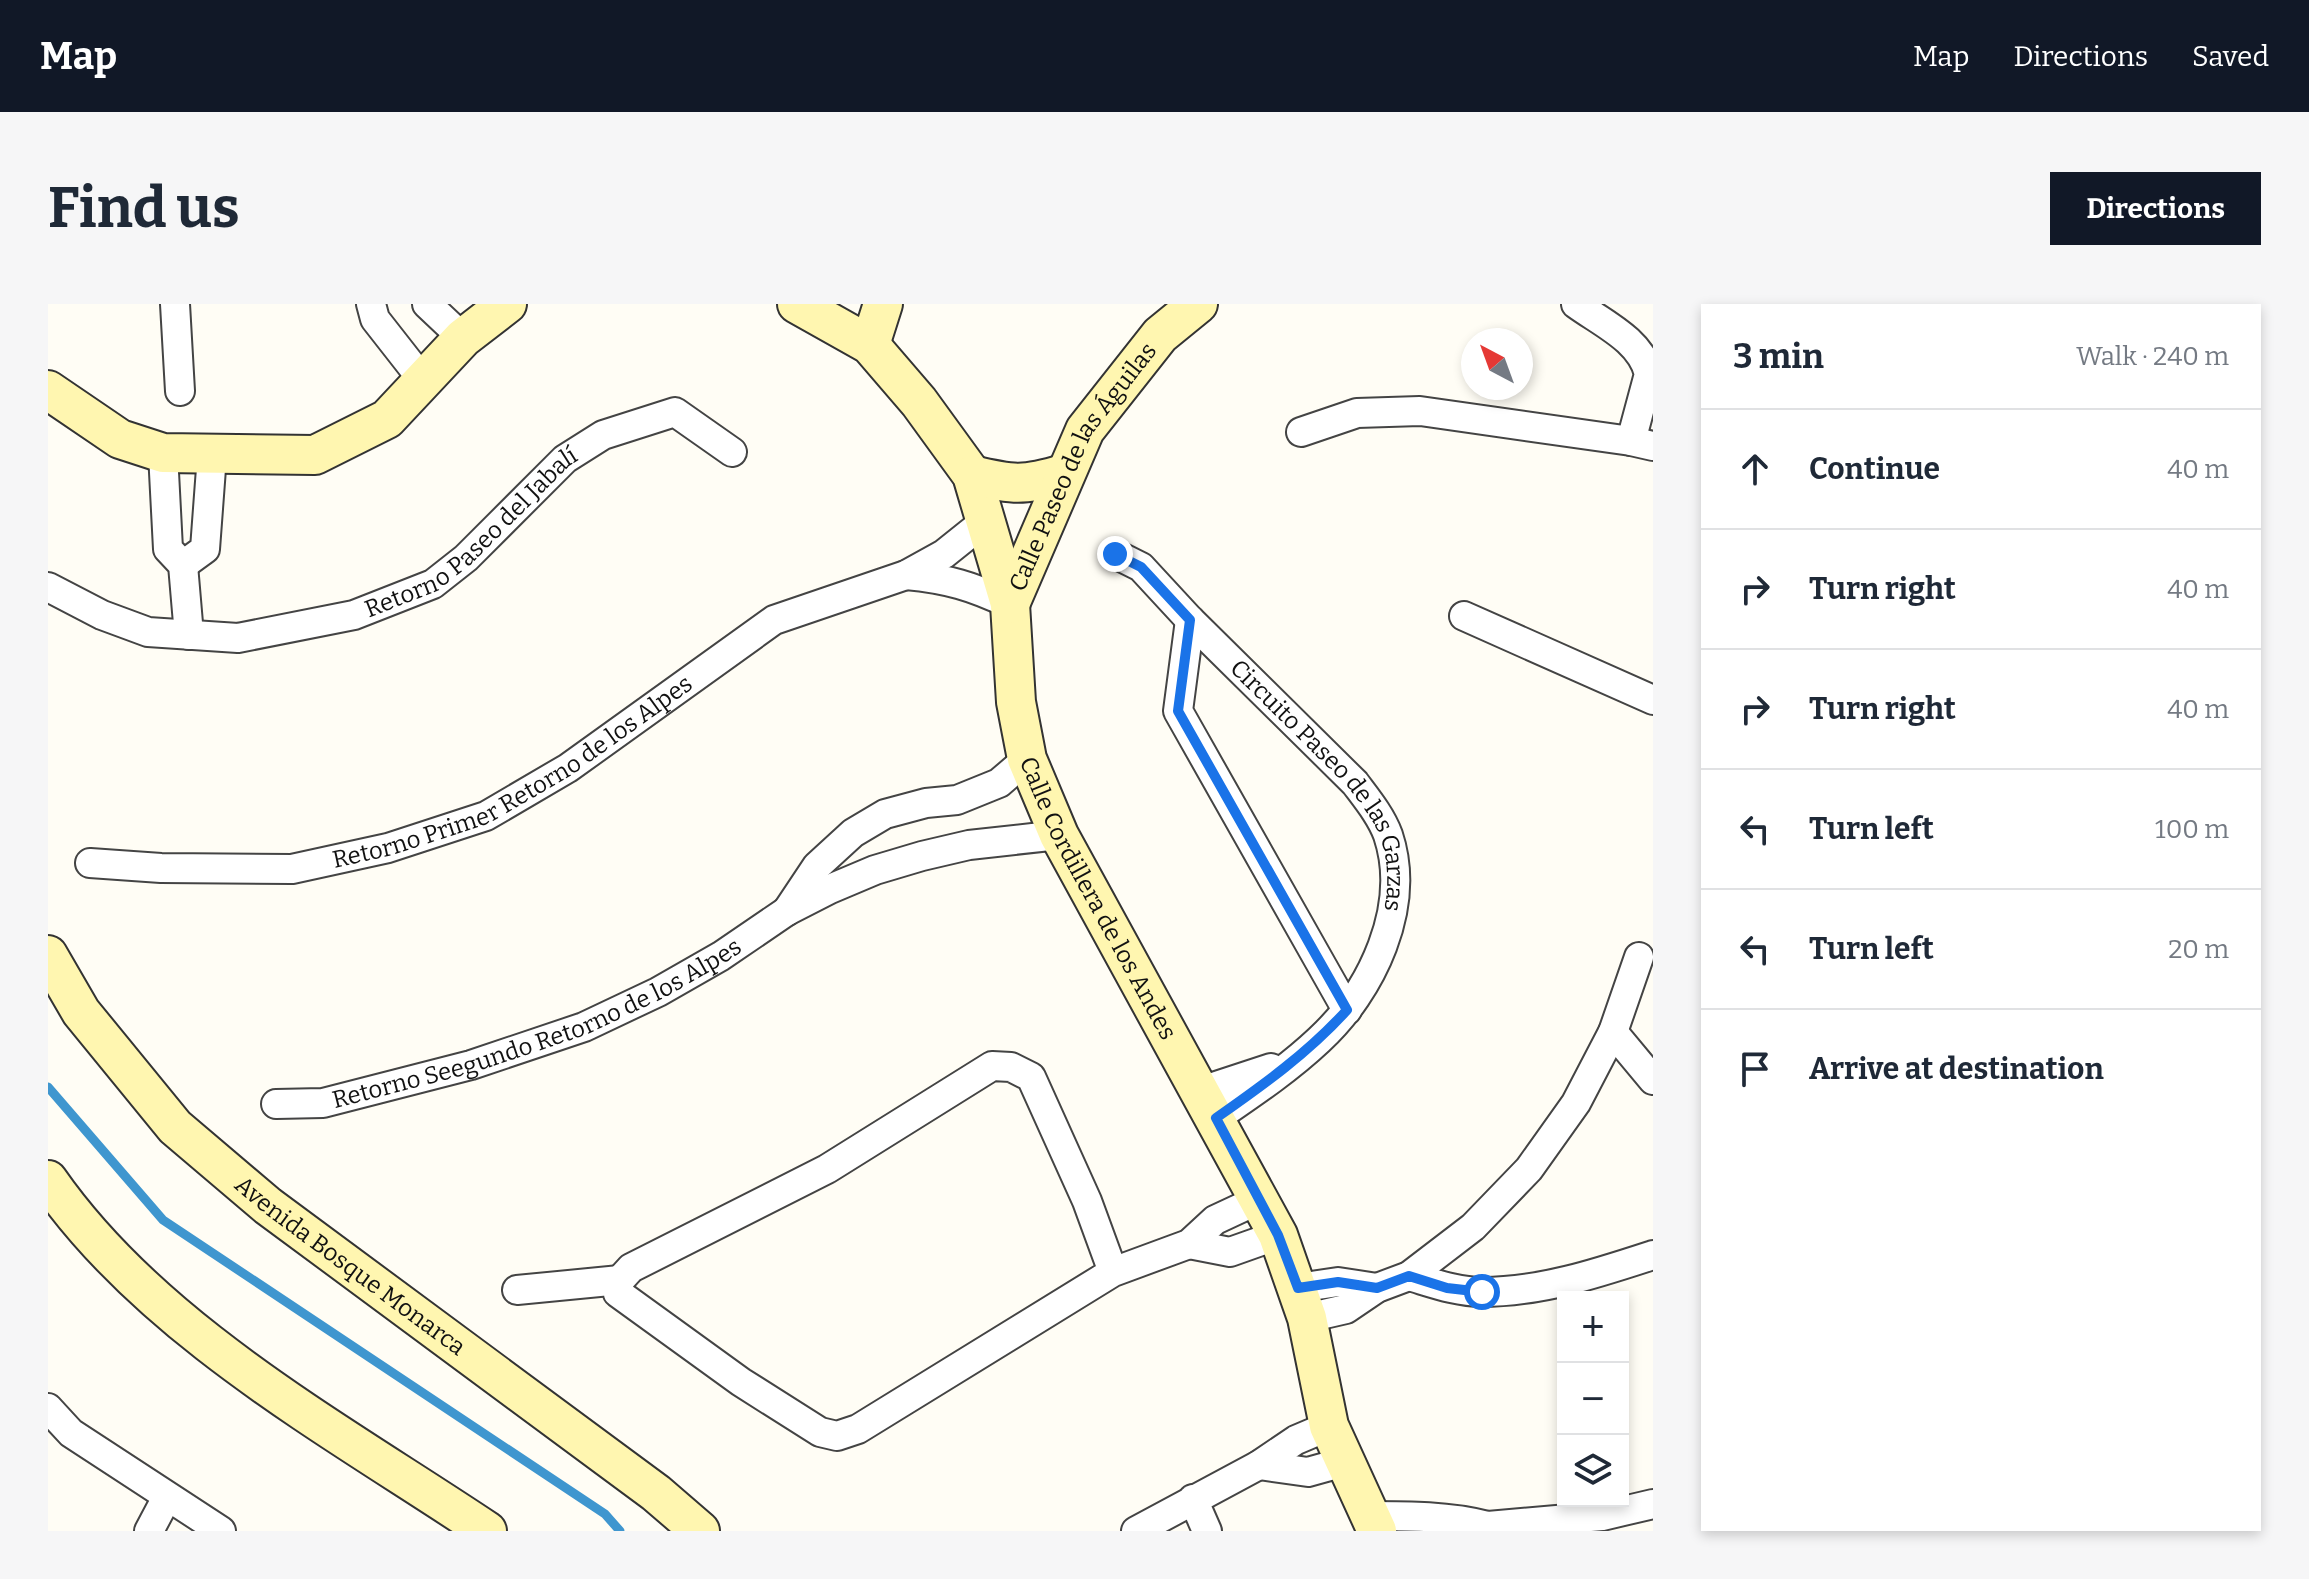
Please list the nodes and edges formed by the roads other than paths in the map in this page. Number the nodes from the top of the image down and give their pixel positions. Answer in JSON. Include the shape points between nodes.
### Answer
{"nodes":[{"id":1,"x":175,"y":304,"type":"edge"},
{"id":2,"x":371,"y":304,"type":"edge"},
{"id":3,"x":427,"y":304,"type":"edge"},
{"id":4,"x":507,"y":304,"type":"edge"},
{"id":5,"x":797,"y":304,"type":"edge"},
{"id":6,"x":883,"y":304,"type":"edge"},
{"id":7,"x":1198,"y":304,"type":"edge"},
{"id":8,"x":1576,"y":304,"type":"edge"},
{"id":9,"x":1163,"y":320,"type":"edge"},
{"id":10,"x":463,"y":338,"type":"junction"},
{"id":11,"x":870,"y":345,"type":"junction"},
{"id":12,"x":422,"y":379,"type":"junction"},
{"id":13,"x":48,"y":390,"type":"edge"},
{"id":14,"x":180,"y":391,"type":"dead end"},
{"id":15,"x":1301,"y":432,"type":"dead end"},
{"id":16,"x":1643,"y":444,"type":"edge"},
{"id":17,"x":732,"y":452,"type":"dead end"},
{"id":18,"x":163,"y":453,"type":"junction"},
{"id":19,"x":212,"y":455,"type":"junction"},
{"id":20,"x":1064,"y":474,"type":"junction"},
{"id":21,"x":972,"y":475,"type":"junction"},
{"id":22,"x":984,"y":522,"type":"junction"},
{"id":23,"x":1115,"y":554,"type":"dead end"},
{"id":24,"x":183,"y":565,"type":"junction"},
{"id":25,"x":906,"y":575,"type":"junction"},
{"id":26,"x":48,"y":587,"type":"edge"},
{"id":27,"x":1010,"y":604,"type":"junction"},
{"id":28,"x":48,"y":608,"type":"edge"},
{"id":29,"x":102,"y":615,"type":"junction"},
{"id":30,"x":1464,"y":616,"type":"dead end"},
{"id":31,"x":1190,"y":620,"type":"junction"},
{"id":32,"x":189,"y":635,"type":"junction"},
{"id":33,"x":1653,"y":700,"type":"edge"},
{"id":34,"x":1027,"y":759,"type":"junction"},
{"id":35,"x":957,"y":800,"type":"junction"},
{"id":36,"x":1059,"y":835,"type":"junction"},
{"id":37,"x":969,"y":845,"type":"junction"},
{"id":38,"x":90,"y":863,"type":"dead end"},
{"id":39,"x":787,"y":911,"type":"junction"},
{"id":40,"x":48,"y":955,"type":"edge"},
{"id":41,"x":1639,"y":957,"type":"dead end"},
{"id":42,"x":1347,"y":1010,"type":"junction"},
{"id":43,"x":1613,"y":1032,"type":"junction"},
{"id":44,"x":1653,"y":1080,"type":"edge"},
{"id":45,"x":276,"y":1104,"type":"dead end"},
{"id":46,"x":1208,"y":1105,"type":"junction"},
{"id":47,"x":48,"y":1180,"type":"edge"},
{"id":48,"x":1260,"y":1199,"type":"junction"},
{"id":49,"x":1278,"y":1235,"type":"junction"},
{"id":50,"x":1189,"y":1244,"type":"junction"},
{"id":51,"x":1653,"y":1255,"type":"edge"},
{"id":52,"x":1113,"y":1272,"type":"junction"},
{"id":53,"x":1409,"y":1276,"type":"junction"},
{"id":54,"x":620,"y":1280,"type":"junction"},
{"id":55,"x":517,"y":1290,"type":"dead end"},
{"id":56,"x":1302,"y":1303,"type":"junction"},
{"id":57,"x":48,"y":1408,"type":"edge"},
{"id":58,"x":1329,"y":1426,"type":"junction"},
{"id":59,"x":1344,"y":1462,"type":"junction"},
{"id":60,"x":1259,"y":1465,"type":"junction"},
{"id":61,"x":167,"y":1497,"type":"junction"},
{"id":62,"x":1193,"y":1499,"type":"junction"},
{"id":63,"x":1653,"y":1504,"type":"edge"},
{"id":64,"x":1373,"y":1524,"type":"edge"},
{"id":65,"x":1479,"y":1528,"type":"edge"},
{"id":66,"x":149,"y":1531,"type":"edge"},
{"id":67,"x":221,"y":1531,"type":"edge"},
{"id":68,"x":487,"y":1531,"type":"edge"},
{"id":69,"x":700,"y":1531,"type":"edge"},
{"id":70,"x":1136,"y":1531,"type":"edge"},
{"id":71,"x":1207,"y":1531,"type":"edge"}],
"edges":[{"from":1,"to":14,"type":"street"},
{"from":2,"to":12,"type":"street","via":[[375,319]]},
{"from":3,"to":10,"type":"street"},
{"from":4,"to":10,"type":"street"},
{"from":5,"to":11,"type":"street","name":"Calle Cordillera de los Andes"},
{"from":6,"to":11,"type":"street"},
{"from":7,"to":9,"type":"street","name":"Calle Paseo de las Águilas"},
{"from":8,"to":16,"type":"street","via":[[1642,355],[1649,374]]},
{"from":9,"to":20,"type":"street","name":"Calle Paseo de las Águilas","via":[[1085,430]]},
{"from":10,"to":12,"type":"street"},
{"from":11,"to":21,"type":"street","name":"Calle Cordillera de los Andes"},
{"from":12,"to":19,"type":"street","via":[[387,419],[315,455]]},
{"from":13,"to":18,"type":"street","via":[[120,439]]},
{"from":15,"to":16,"type":"street","via":[[1357,413],[1420,411]]},
{"from":17,"to":32,"type":"street","name":"Retorno Paseo del Jabalí","via":[[675,412],[603,435],[565,459],[433,584],[354,615],[238,638]]},
{"from":18,"to":19,"type":"street"},
{"from":18,"to":24,"type":"street","via":[[168,549]]},
{"from":19,"to":24,"type":"street","via":[[205,549]]},
{"from":20,"to":21,"type":"street","via":[[1031,484]]},
{"from":20,"to":27,"type":"street","name":"Calle Paseo de las Águilas"},
{"from":21,"to":22,"type":"street","name":"Calle Cordillera de los Andes"},
{"from":22,"to":25,"type":"street","name":"Retorno Primer Retorno de los Alpes"},
{"from":22,"to":27,"type":"street","name":"Calle Cordillera de los Andes"},
{"from":23,"to":31,"type":"street","name":"Circuito Paseo de las Garzas","via":[[1141,567]]},
{"from":24,"to":32,"type":"street"},
{"from":25,"to":27,"type":"street","name":"Retorno Primer Retorno de los Alpes","via":[[971,586]]},
{"from":25,"to":38,"type":"street","name":"Retorno Primer Retorno de los Alpes","via":[[774,620],[568,768],[486,816],[388,848],[292,869]]},
{"from":26,"to":29,"type":"street","name":"Retorno Paseo del Jabalí"},
{"from":27,"to":34,"type":"street","name":"Calle Cordillera de los Andes","via":[[1016,702]]},
{"from":28,"to":29,"type":"street","name":"Retorno Paseo del Jabalí"},
{"from":29,"to":32,"type":"street","name":"Retorno Paseo del Jabalí","via":[[148,632]]},
{"from":30,"to":33,"type":"street"},
{"from":31,"to":42,"type":"street","name":"Circuito Paseo de las Garzas","via":[[1178,711]]},
{"from":31,"to":42,"type":"street","name":"Circuito Paseo de las Garzas","via":[[1355,783],[1387,833],[1396,882],[1391,924]]},
{"from":34,"to":35,"type":"street","name":"Retorno Seegundo Retorno de los Alpes","via":[[999,783]]},
{"from":34,"to":36,"type":"street","name":"Calle Cordillera de los Andes"},
{"from":35,"to":37,"type":"street"},
{"from":35,"to":39,"type":"street","name":"Retorno Seegundo Retorno de los Alpes","via":[[885,814],[853,833],[817,866]]},
{"from":36,"to":37,"type":"street","name":"Retorno Seegundo Retorno de los Alpes"},
{"from":36,"to":46,"type":"street","name":"Calle Cordillera de los Andes"},
{"from":37,"to":39,"type":"street","name":"Retorno Seegundo Retorno de los Alpes","via":[[875,870]]},
{"from":39,"to":45,"type":"street","name":"Retorno Seegundo Retorno de los Alpes","via":[[658,992],[584,1027],[471,1065],[323,1103]]},
{"from":40,"to":69,"type":"street","name":"Avenida Bosque Monarca","via":[[81,1012],[175,1127],[268,1206]]},
{"from":41,"to":43,"type":"street"},
{"from":42,"to":46,"type":"street","name":"Circuito Paseo de las Garzas","via":[[1299,1059]]},
{"from":43,"to":44,"type":"street"},
{"from":43,"to":53,"type":"street","via":[[1576,1103],[1529,1169],[1473,1227]]},
{"from":46,"to":48,"type":"street","name":"Calle Cordillera de los Andes"},
{"from":47,"to":68,"type":"street","via":[[143,1290],[249,1374]]},
{"from":48,"to":49,"type":"street","name":"Calle Cordillera de los Andes"},
{"from":48,"to":50,"type":"street","via":[[1215,1220]]},
{"from":49,"to":50,"type":"street","via":[[1230,1252]]},
{"from":49,"to":56,"type":"street","name":"Calle Cordillera de los Andes"},
{"from":50,"to":52,"type":"street"},
{"from":51,"to":53,"type":"street","via":[[1571,1282],[1482,1292]]},
{"from":52,"to":54,"type":"street","via":[[858,1429],[837,1436],[820,1432],[741,1382],[618,1293]]},
{"from":52,"to":54,"type":"street","via":[[1031,1077],[1011,1067],[992,1066],[827,1169],[631,1268]]},
{"from":53,"to":56,"type":"street","via":[[1377,1288],[1338,1282]]},
{"from":54,"to":55,"type":"street"},
{"from":56,"to":58,"type":"street","name":"Calle Cordillera de los Andes"},
{"from":57,"to":61,"type":"street","via":[[71,1433]]},
{"from":58,"to":59,"type":"street","name":"Calle Cordillera de los Andes"},
{"from":58,"to":60,"type":"street"},
{"from":59,"to":60,"type":"street","via":[[1308,1472]]},
{"from":59,"to":64,"type":"street","name":"Calle Cordillera de los Andes"},
{"from":60,"to":62,"type":"street"},
{"from":61,"to":66,"type":"street"},
{"from":61,"to":67,"type":"street"},
{"from":62,"to":70,"type":"street"},
{"from":62,"to":71,"type":"street"},
{"from":63,"to":65,"type":"street","via":[[1602,1516]]},
{"from":64,"to":65,"type":"street","via":[[1422,1516],[1465,1520]]}]}
